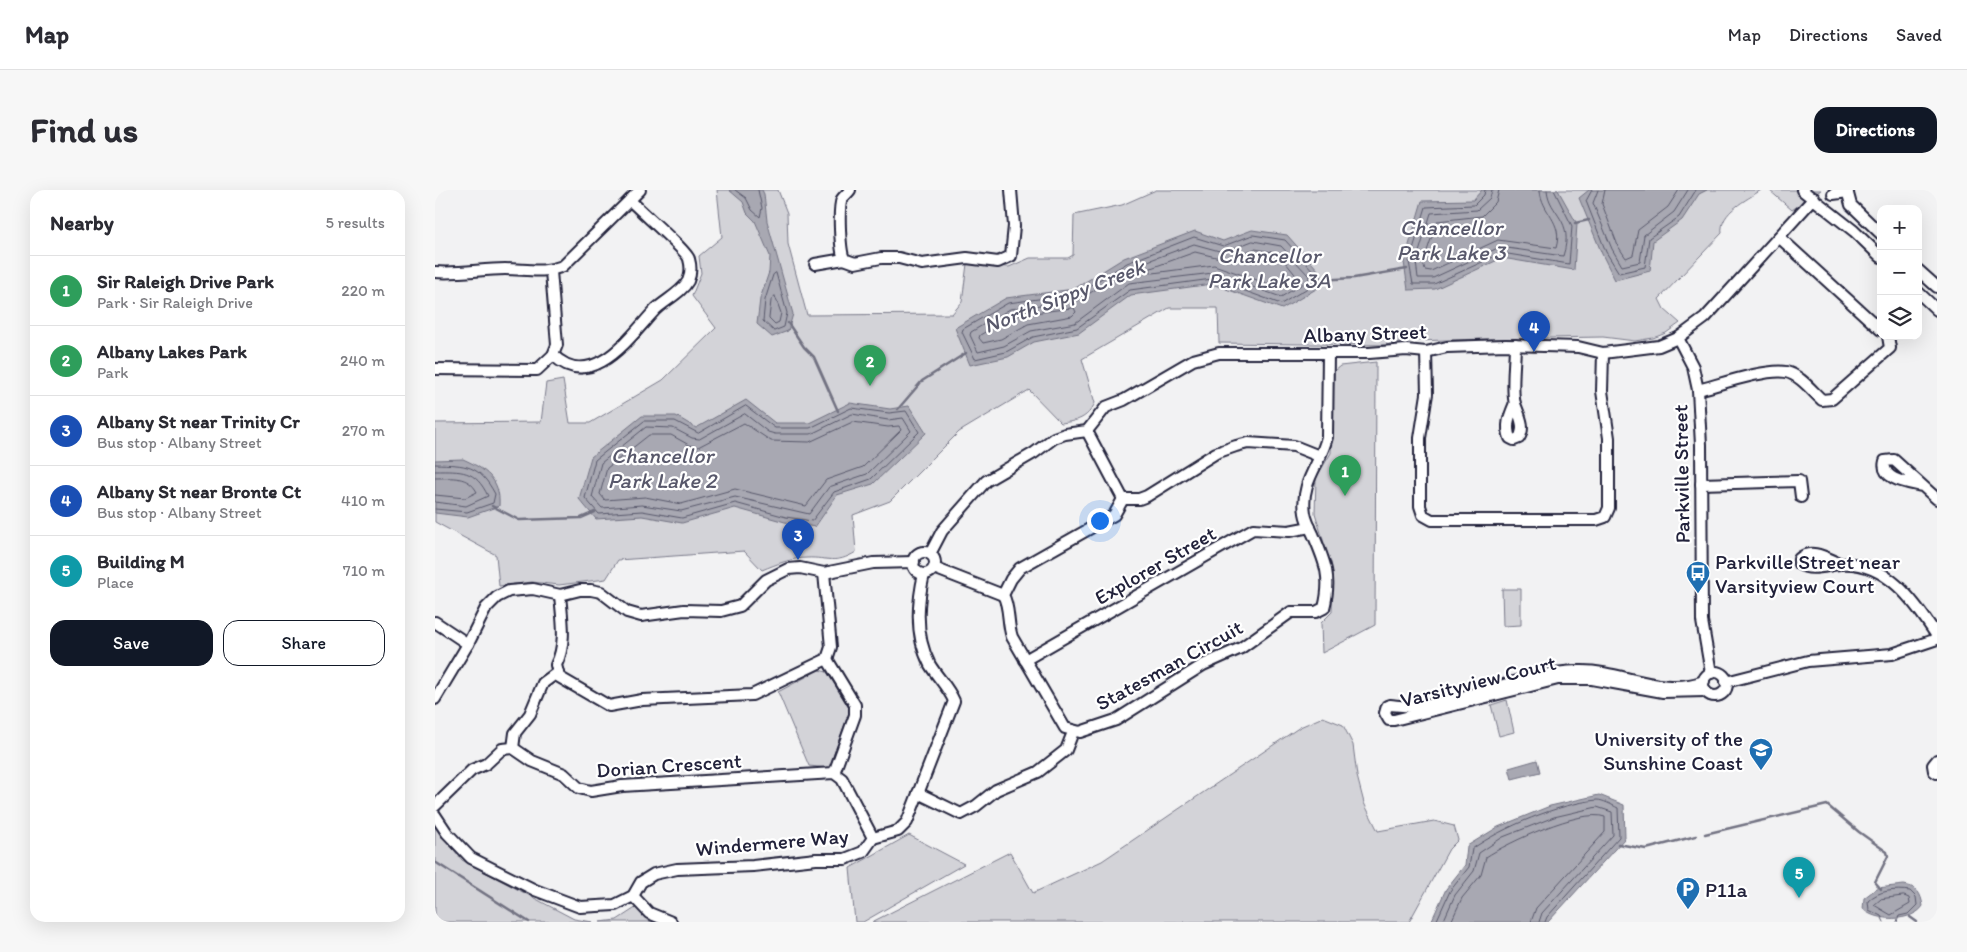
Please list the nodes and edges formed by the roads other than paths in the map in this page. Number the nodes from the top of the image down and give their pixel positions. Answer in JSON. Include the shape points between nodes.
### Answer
{"nodes":[{"id":1,"x":640,"y":190,"type":"edge"},
{"id":2,"x":850,"y":190,"type":"edge"},
{"id":3,"x":1011,"y":190,"type":"edge"},
{"id":4,"x":1803,"y":190,"type":"edge"},
{"id":5,"x":1847,"y":191,"type":"edge"},
{"id":6,"x":1833,"y":194,"type":"dead end"},
{"id":7,"x":1814,"y":198,"type":"junction"},
{"id":8,"x":630,"y":200,"type":"junction"},
{"id":9,"x":1877,"y":230,"type":"edge"},
{"id":10,"x":1779,"y":237,"type":"junction"},
{"id":11,"x":1877,"y":253,"type":"edge"},
{"id":12,"x":844,"y":259,"type":"junction"},
{"id":13,"x":815,"y":264,"type":"dead end"},
{"id":14,"x":551,"y":271,"type":"junction"},
{"id":15,"x":435,"y":272,"type":"edge"},
{"id":16,"x":1922,"y":274,"type":"edge"},
{"id":17,"x":1937,"y":287,"type":"edge"},
{"id":18,"x":1921,"y":295,"type":"edge"},
{"id":19,"x":1937,"y":310,"type":"edge"},
{"id":20,"x":1877,"y":326,"type":"edge"},
{"id":21,"x":1678,"y":338,"type":"junction"},
{"id":22,"x":1889,"y":340,"type":"edge"},
{"id":23,"x":1515,"y":345,"type":"junction"},
{"id":24,"x":1426,"y":352,"type":"junction"},
{"id":25,"x":1328,"y":353,"type":"junction"},
{"id":26,"x":1603,"y":353,"type":"junction"},
{"id":27,"x":553,"y":355,"type":"junction"},
{"id":28,"x":435,"y":369,"type":"edge"},
{"id":29,"x":1698,"y":390,"type":"junction"},
{"id":30,"x":1515,"y":403,"type":"dead end"},
{"id":31,"x":1087,"y":431,"type":"junction"},
{"id":32,"x":1319,"y":456,"type":"junction"},
{"id":33,"x":1701,"y":484,"type":"junction"},
{"id":34,"x":1922,"y":486,"type":"dead end"},
{"id":35,"x":1801,"y":497,"type":"dead end"},
{"id":36,"x":1123,"y":499,"type":"junction"},
{"id":37,"x":1937,"y":499,"type":"edge"},
{"id":38,"x":1310,"y":527,"type":"junction"},
{"id":39,"x":930,"y":554,"type":"junction"},
{"id":40,"x":913,"y":562,"type":"junction"},
{"id":41,"x":1841,"y":564,"type":"dead end"},
{"id":42,"x":934,"y":568,"type":"junction"},
{"id":43,"x":824,"y":573,"type":"junction"},
{"id":44,"x":924,"y":574,"type":"junction"},
{"id":45,"x":560,"y":595,"type":"junction"},
{"id":46,"x":1003,"y":595,"type":"junction"},
{"id":47,"x":435,"y":622,"type":"edge"},
{"id":48,"x":1937,"y":637,"type":"edge"},
{"id":49,"x":468,"y":644,"type":"junction"},
{"id":50,"x":827,"y":659,"type":"junction"},
{"id":51,"x":1025,"y":660,"type":"junction"},
{"id":52,"x":558,"y":672,"type":"junction"},
{"id":53,"x":1707,"y":682,"type":"junction"},
{"id":54,"x":1726,"y":682,"type":"junction"},
{"id":55,"x":435,"y":699,"type":"edge"},
{"id":56,"x":1424,"y":709,"type":"dead end"},
{"id":57,"x":1073,"y":732,"type":"junction"},
{"id":58,"x":513,"y":748,"type":"junction"},
{"id":59,"x":1937,"y":760,"type":"edge"},
{"id":60,"x":834,"y":773,"type":"junction"},
{"id":61,"x":1937,"y":773,"type":"edge"},
{"id":62,"x":918,"y":794,"type":"junction"},
{"id":63,"x":435,"y":806,"type":"edge"},
{"id":64,"x":435,"y":814,"type":"edge"},
{"id":65,"x":873,"y":838,"type":"junction"},
{"id":66,"x":633,"y":896,"type":"junction"},
{"id":67,"x":671,"y":922,"type":"edge"}],
"edges":[{"from":1,"to":8,"type":"street"},
{"from":2,"to":12,"type":"street","via":[[842,200],[840,210],[840,250]]},
{"from":3,"to":12,"type":"street","via":[[1014,226],[1011,256],[998,262],[967,258],[922,264],[899,258],[881,258],[855,263]]},
{"from":4,"to":7,"type":"street"},
{"from":5,"to":6,"type":"street"},
{"from":5,"to":9,"type":"street","via":[[1851,205]]},
{"from":7,"to":10,"type":"street","name":"Albany Street"},
{"from":7,"to":11,"type":"street"},
{"from":8,"to":14,"type":"street","via":[[563,266]]},
{"from":8,"to":27,"type":"street","via":[[689,258],[689,279],[628,341],[603,360],[578,367],[562,364]]},
{"from":10,"to":20,"type":"street"},
{"from":10,"to":21,"type":"street","name":"Albany Street","via":[[1705,318]]},
{"from":12,"to":13,"type":"street"},
{"from":14,"to":15,"type":"street"},
{"from":14,"to":27,"type":"street","via":[[557,345]]},
{"from":16,"to":17,"type":"street"},
{"from":18,"to":19,"type":"street"},
{"from":21,"to":26,"type":"street","name":"Albany Street","via":[[1659,346]]},
{"from":21,"to":29,"type":"street","name":"Parkville Street","via":[[1693,367]]},
{"from":22,"to":29,"type":"street","via":[[1890,348],[1832,400],[1822,400],[1787,372],[1774,371]]},
{"from":23,"to":24,"type":"street","name":"Albany Street","via":[[1447,347]]},
{"from":23,"to":26,"type":"street","name":"Albany Street","via":[[1579,347]]},
{"from":23,"to":30,"type":"street"},
{"from":24,"to":25,"type":"street","name":"Albany Street"},
{"from":24,"to":26,"type":"street","via":[[1427,394],[1420,438],[1420,506],[1423,515],[1432,520],[1596,520],[1605,517],[1609,508],[1609,447],[1602,391]]},
{"from":25,"to":31,"type":"street","name":"Albany Street","via":[[1204,355],[1106,407]]},
{"from":25,"to":32,"type":"street","via":[[1327,437]]},
{"from":27,"to":28,"type":"street","via":[[537,370]]},
{"from":29,"to":33,"type":"street","name":"Parkville Street"},
{"from":31,"to":36,"type":"street"},
{"from":31,"to":39,"type":"street","via":[[1054,438],[986,481],[942,531]]},
{"from":32,"to":36,"type":"street","via":[[1295,446],[1242,445],[1216,452],[1147,496]]},
{"from":32,"to":38,"type":"street","via":[[1307,479],[1305,512]]},
{"from":33,"to":35,"type":"street","via":[[1800,477]]},
{"from":33,"to":53,"type":"street","name":"Parkville Street","via":[[1702,621]]},
{"from":34,"to":37,"type":"street"},
{"from":36,"to":46,"type":"street","via":[[1114,515],[1020,568]]},
{"from":38,"to":51,"type":"street","name":"Explorer Street","via":[[1289,531],[1253,529]]},
{"from":38,"to":57,"type":"street","name":"Statesman Circuit","via":[[1327,567],[1324,608],[1316,612],[1291,612],[1247,644],[1203,665],[1116,720]]},
{"from":39,"to":40,"type":"street","via":[[918,554]]},
{"from":39,"to":42,"type":"street","via":[[935,560]]},
{"from":40,"to":43,"type":"street","via":[[873,563]]},
{"from":40,"to":44,"type":"street","via":[[915,570]]},
{"from":41,"to":48,"type":"street","via":[[1870,567],[1893,583],[1919,608]]},
{"from":42,"to":44,"type":"street"},
{"from":42,"to":46,"type":"street"},
{"from":43,"to":45,"type":"street","via":[[795,568],[781,571],[766,580],[740,606],[721,611],[684,610],[641,616],[627,612],[596,591],[580,590]]},
{"from":43,"to":50,"type":"street","via":[[831,647]]},
{"from":44,"to":62,"type":"street","name":"Windermere Way","via":[[919,604],[919,639],[931,666],[954,701]]},
{"from":45,"to":49,"type":"street","via":[[525,588],[503,593],[485,608]]},
{"from":45,"to":52,"type":"street","via":[[564,642],[556,665]]},
{"from":46,"to":51,"type":"street","via":[[1009,604],[1007,615],[1012,636]]},
{"from":47,"to":49,"type":"street"},
{"from":48,"to":54,"type":"street","via":[[1892,654],[1808,661]]},
{"from":49,"to":55,"type":"street"},
{"from":50,"to":52,"type":"street","via":[[752,695],[642,700],[609,706],[559,677]]},
{"from":50,"to":60,"type":"street","via":[[855,705],[855,716]]},
{"from":51,"to":57,"type":"street","via":[[1065,728]]},
{"from":52,"to":58,"type":"street","via":[[543,683],[530,714],[515,733]]},
{"from":53,"to":54,"type":"street","via":[[1721,674]]},
{"from":53,"to":54,"type":"street","via":[[1711,695],[1719,695],[1725,690]]},
{"from":53,"to":56,"type":"street","name":"Varsityview Court","via":[[1663,692],[1569,671],[1547,674],[1504,689]]},
{"from":57,"to":62,"type":"street","via":[[1066,750],[1038,772],[996,790],[961,814]]},
{"from":58,"to":60,"type":"street","name":"Dorian Crescent","via":[[532,761],[564,774],[579,788],[591,791],[622,786]]},
{"from":58,"to":63,"type":"street","via":[[502,749],[486,764],[472,770]]},
{"from":59,"to":61,"type":"street","via":[[1933,768]]},
{"from":60,"to":65,"type":"street","via":[[842,779]]},
{"from":62,"to":65,"type":"street","name":"Windermere Way","via":[[907,822],[898,831]]},
{"from":64,"to":66,"type":"street","name":"Windermere Way","via":[[447,833],[471,858],[535,890],[580,907],[615,905]]},
{"from":65,"to":66,"type":"street","name":"Windermere Way","via":[[863,852],[845,859],[817,858],[753,866],[677,869],[654,874],[641,882]]},
{"from":66,"to":67,"type":"street","via":[[649,912]]}]}
